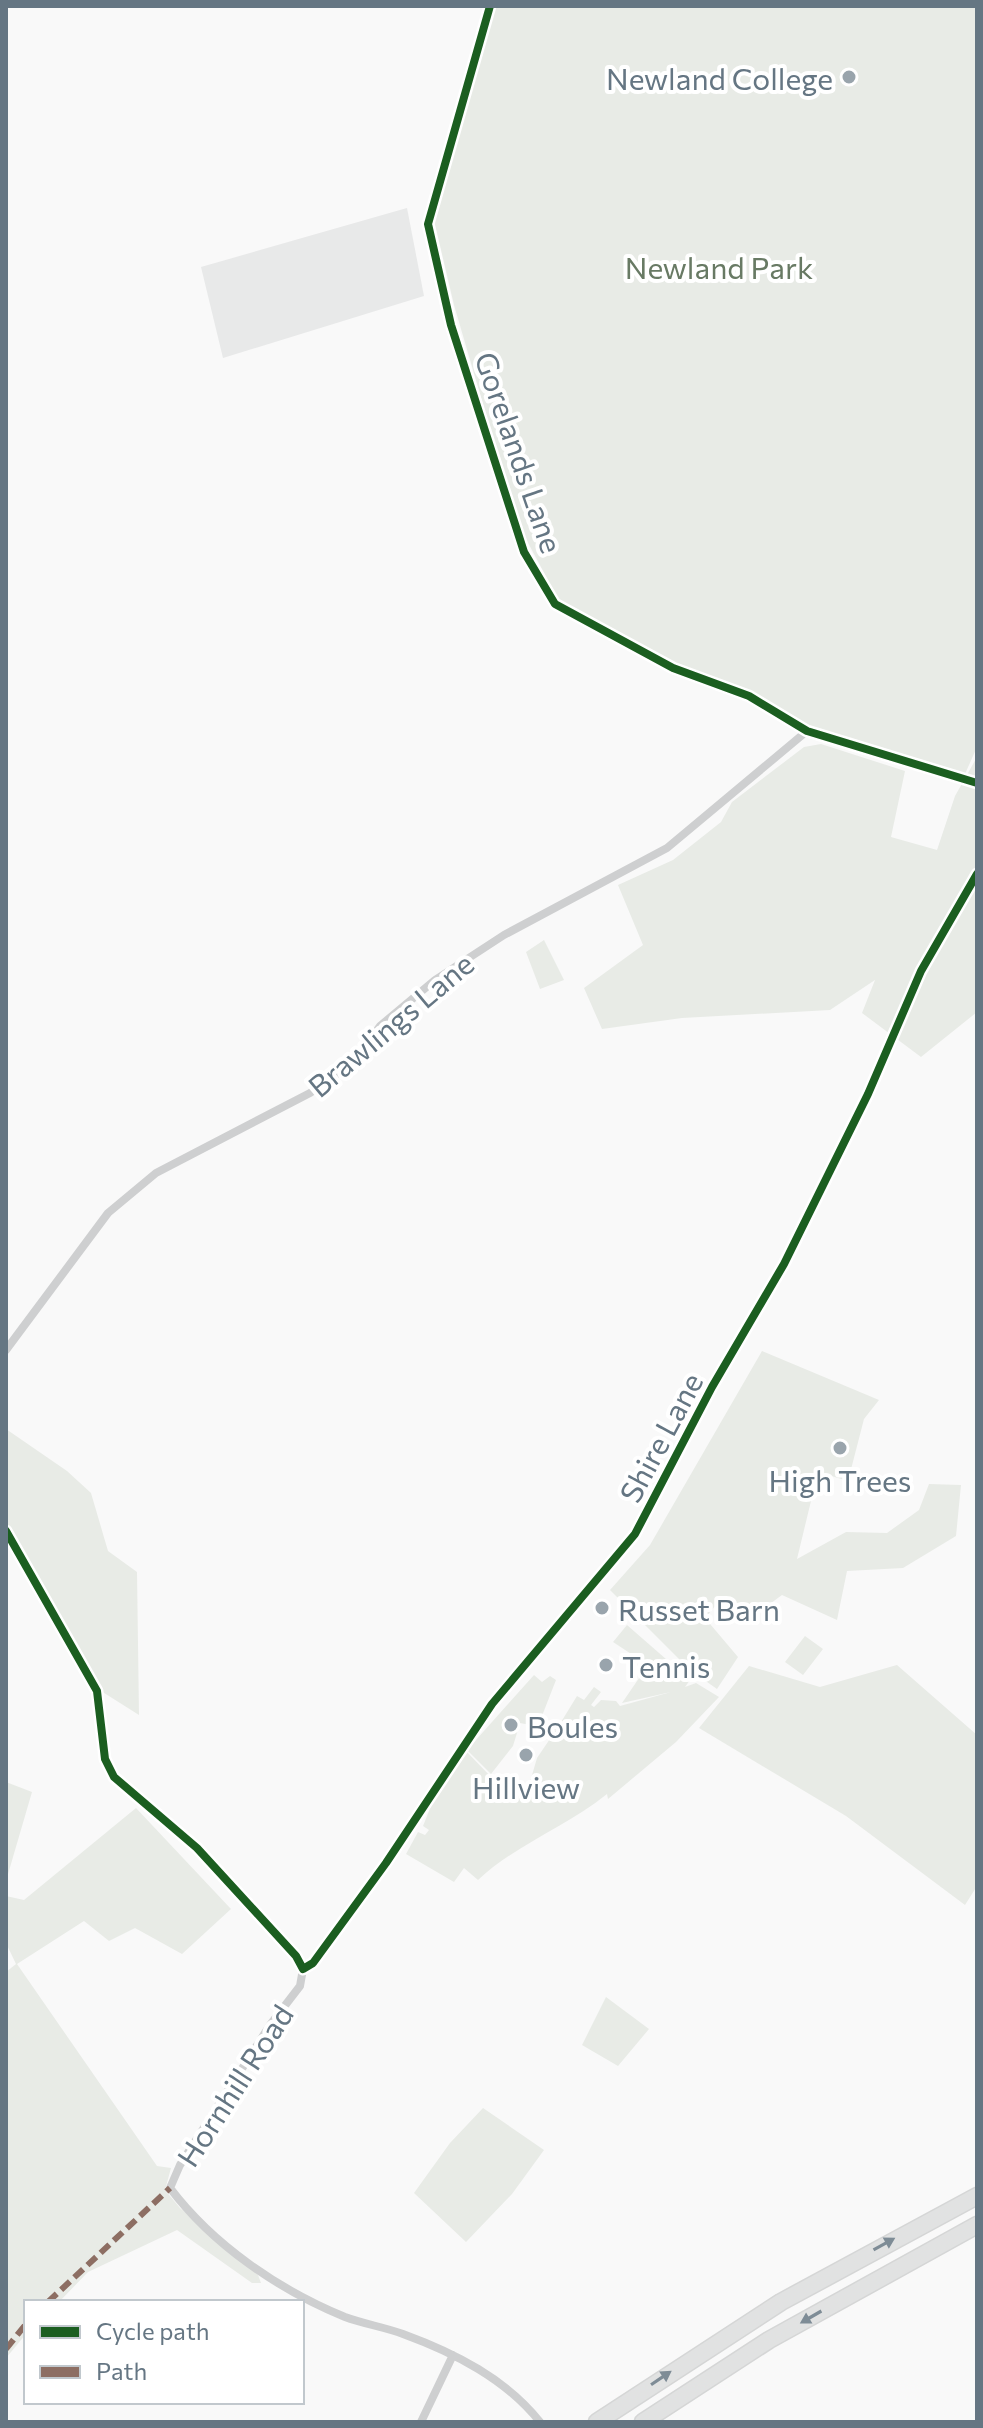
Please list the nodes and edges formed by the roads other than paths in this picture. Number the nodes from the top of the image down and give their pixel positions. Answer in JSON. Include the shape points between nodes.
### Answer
{"nodes":[{"id":1,"x":490,"y":6,"type":"edge"},
{"id":2,"x":807,"y":731,"type":"junction"},
{"id":3,"x":977,"y":783,"type":"edge"},
{"id":4,"x":977,"y":874,"type":"edge"},
{"id":5,"x":6,"y":1350,"type":"edge"},
{"id":6,"x":6,"y":1531,"type":"edge"},
{"id":7,"x":303,"y":1969,"type":"junction"},
{"id":8,"x":977,"y":2196,"type":"edge"},
{"id":9,"x":977,"y":2225,"type":"edge"},
{"id":10,"x":453,"y":2355,"type":"junction"},
{"id":11,"x":421,"y":2422,"type":"edge"},
{"id":12,"x":540,"y":2422,"type":"edge"},
{"id":13,"x":597,"y":2422,"type":"edge"},
{"id":14,"x":643,"y":2422,"type":"edge"}],
"edges":[{"from":1,"to":2,"type":"street","name":"Gorelands Lane","via":[[428,224],[451,325],[524,552],[555,604],[673,668],[749,696]]},
{"from":2,"to":3,"type":"street","name":"Gorelands Lane"},
{"from":2,"to":5,"type":"street","name":"Brawlings Lane","via":[[667,848],[504,935],[435,980],[380,1026],[353,1063],[310,1093],[156,1173],[108,1213]]},
{"from":4,"to":7,"type":"street","name":"Shire Lane","via":[[921,971],[868,1094],[784,1264],[635,1534],[492,1704],[386,1863],[313,1963]]},
{"from":6,"to":7,"type":"street","via":[[97,1691],[105,1759],[114,1777],[197,1848]]},
{"from":7,"to":10,"type":"street","name":"Hornhill Road","via":[[300,1986],[270,2025],[170,2188],[270,2281],[346,2317]]},
{"from":13,"to":8,"type":"highway","one_way":true,"via":[[781,2302]]},
{"from":9,"to":14,"type":"highway","one_way":true,"via":[[769,2340]]},
{"from":10,"to":11,"type":"street"},
{"from":10,"to":12,"type":"street","name":"Hornhill Road","via":[[521,2398]]}]}
